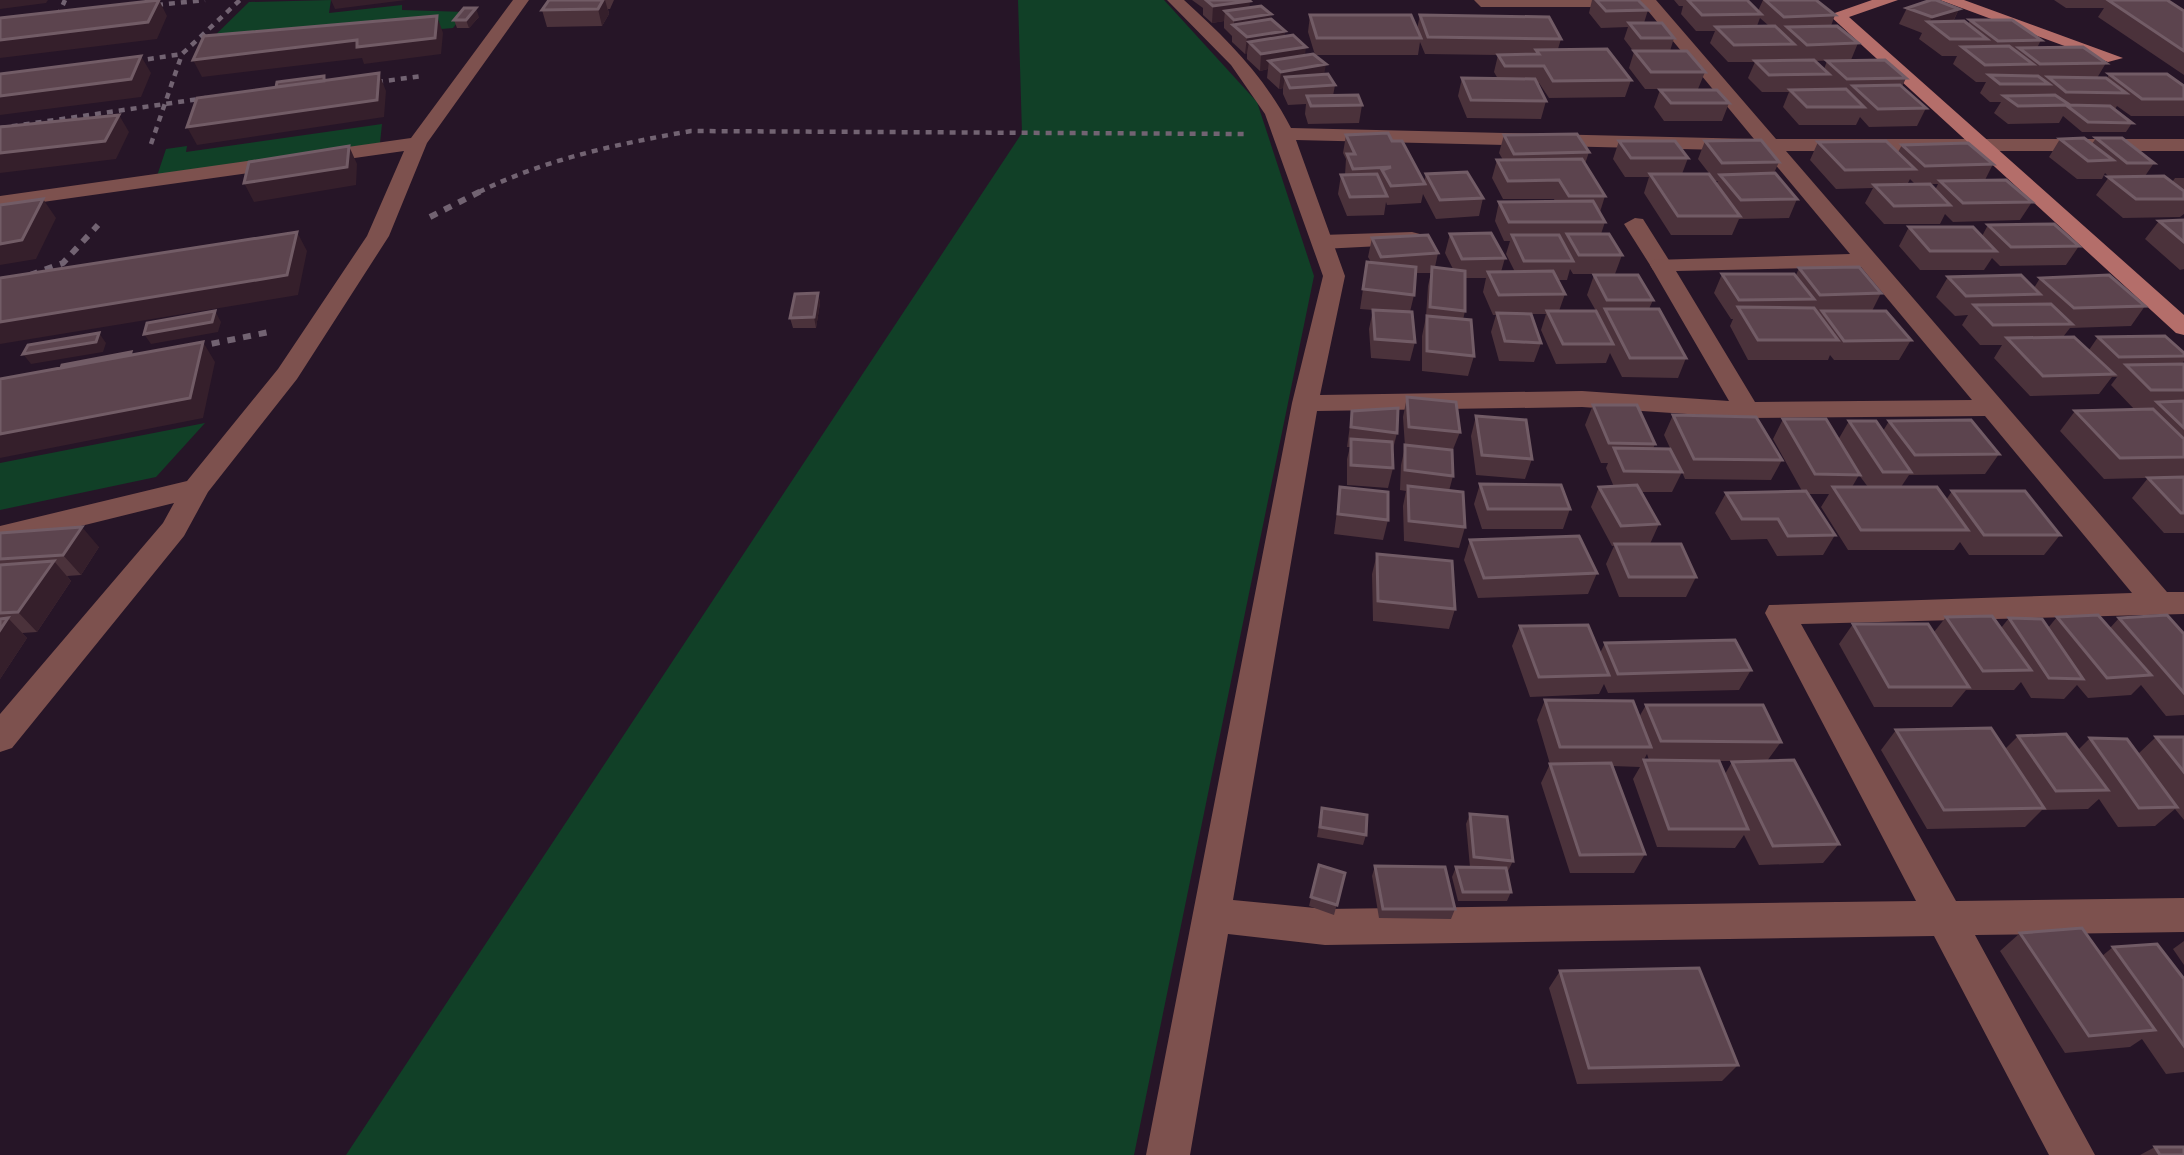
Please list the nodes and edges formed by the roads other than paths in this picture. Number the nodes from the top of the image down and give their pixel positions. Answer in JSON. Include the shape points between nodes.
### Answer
{"nodes":[{"id":1,"x":521,"y":0,"type":"edge"},
{"id":2,"x":1175,"y":0,"type":"edge"},
{"id":3,"x":1890,"y":0,"type":"edge"},
{"id":4,"x":1948,"y":0,"type":"edge"},
{"id":5,"x":1648,"y":1,"type":"edge"},
{"id":6,"x":1481,"y":2,"type":"edge"},
{"id":7,"x":2114,"y":58,"type":"dead end"},
{"id":8,"x":1284,"y":134,"type":"junction"},
{"id":9,"x":417,"y":142,"type":"junction"},
{"id":10,"x":1980,"y":144,"type":"junction"},
{"id":11,"x":1770,"y":145,"type":"junction"},
{"id":12,"x":2184,"y":145,"type":"edge"},
{"id":13,"x":0,"y":202,"type":"edge"},
{"id":14,"x":1635,"y":224,"type":"dead end"},
{"id":15,"x":1423,"y":238,"type":"edge"},
{"id":16,"x":1322,"y":242,"type":"junction"},
{"id":17,"x":1867,"y":260,"type":"junction"},
{"id":18,"x":1660,"y":265,"type":"junction"},
{"id":19,"x":2184,"y":328,"type":"edge"},
{"id":20,"x":1305,"y":403,"type":"junction"},
{"id":21,"x":1993,"y":408,"type":"junction"},
{"id":22,"x":1747,"y":410,"type":"junction"},
{"id":23,"x":196,"y":488,"type":"junction"},
{"id":24,"x":0,"y":536,"type":"edge"},
{"id":25,"x":2172,"y":604,"type":"edge"},
{"id":26,"x":0,"y":738,"type":"edge"},
{"id":27,"x":1213,"y":915,"type":"junction"},
{"id":28,"x":2184,"y":915,"type":"edge"},
{"id":29,"x":1944,"y":917,"type":"junction"},
{"id":30,"x":1168,"y":1155,"type":"edge"},
{"id":31,"x":2073,"y":1155,"type":"edge"}],
"edges":[{"from":1,"to":9,"type":"street"},
{"from":2,"to":8,"type":"street","via":[[1232,53],[1270,101]]},
{"from":3,"to":10,"type":"street","via":[[1837,15]]},
{"from":4,"to":7,"type":"street"},
{"from":5,"to":6,"type":"street"},
{"from":5,"to":11,"type":"street"},
{"from":8,"to":11,"type":"street"},
{"from":8,"to":16,"type":"street"},
{"from":9,"to":13,"type":"street"},
{"from":9,"to":23,"type":"street","via":[[378,236]]},
{"from":10,"to":11,"type":"street"},
{"from":10,"to":12,"type":"street"},
{"from":10,"to":19,"type":"street"},
{"from":11,"to":17,"type":"street"},
{"from":14,"to":18,"type":"street"},
{"from":15,"to":16,"type":"street"},
{"from":16,"to":20,"type":"street","via":[[1334,276]]},
{"from":17,"to":18,"type":"street"},
{"from":17,"to":21,"type":"street"},
{"from":18,"to":22,"type":"street"},
{"from":20,"to":22,"type":"street","via":[[1582,399]]},
{"from":20,"to":27,"type":"street"},
{"from":21,"to":22,"type":"street"},
{"from":21,"to":25,"type":"street"},
{"from":23,"to":24,"type":"street"},
{"from":23,"to":26,"type":"street","via":[[174,529]]},
{"from":25,"to":29,"type":"street","via":[[1780,613]]},
{"from":27,"to":29,"type":"street","via":[[1325,927]]},
{"from":27,"to":30,"type":"street"},
{"from":28,"to":29,"type":"street"},
{"from":29,"to":31,"type":"street"}]}
